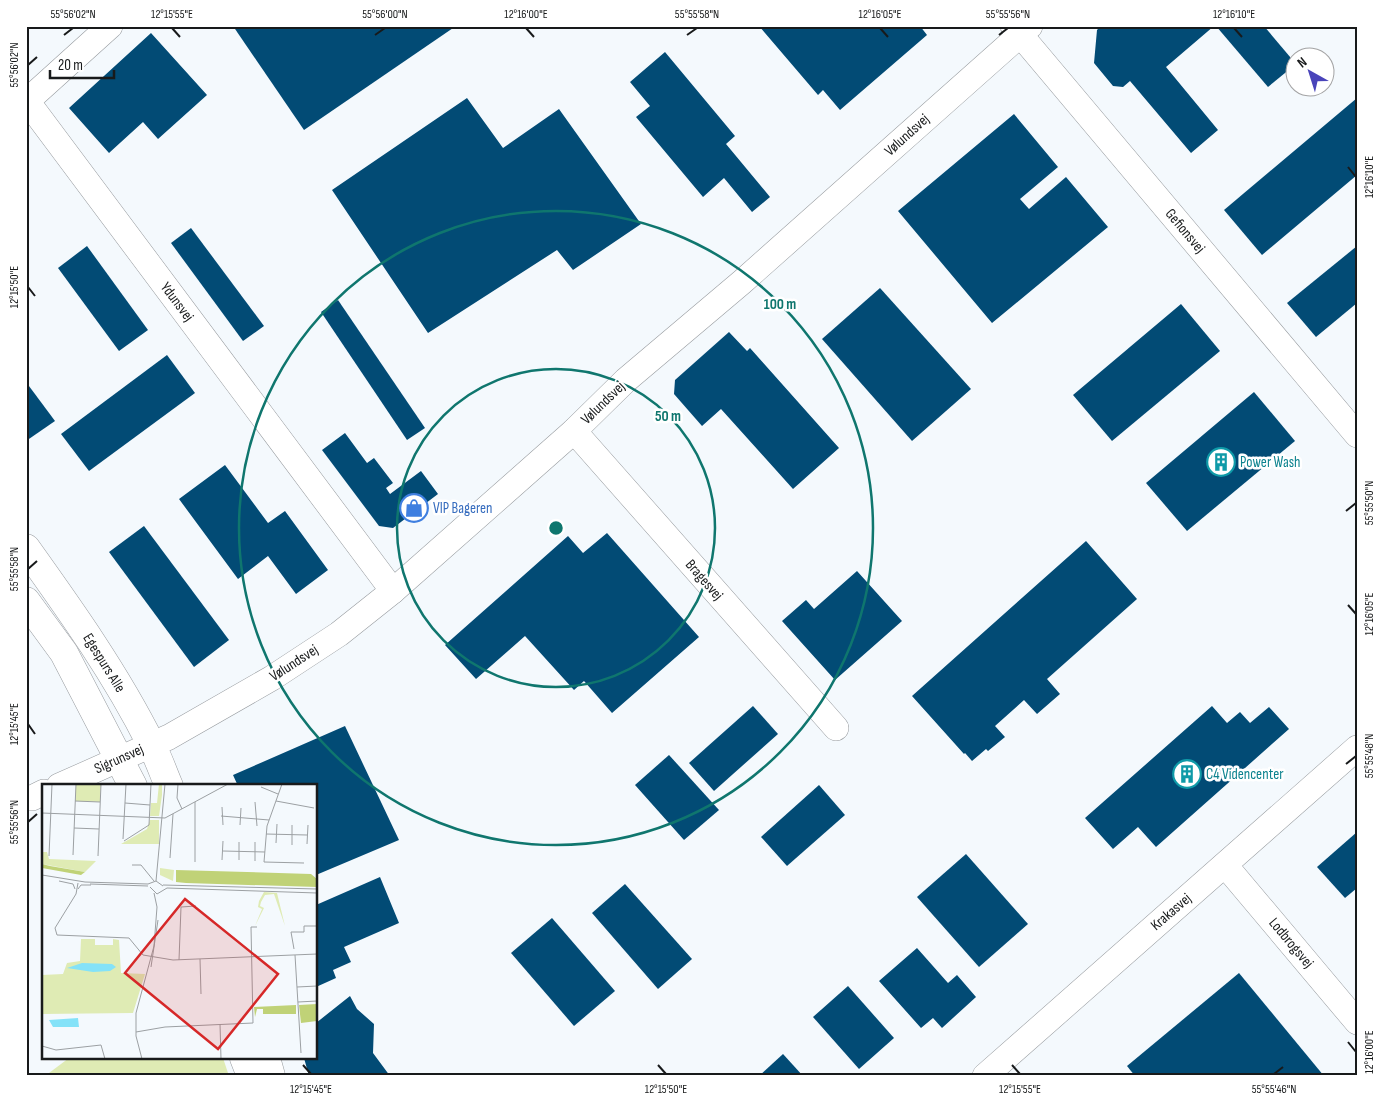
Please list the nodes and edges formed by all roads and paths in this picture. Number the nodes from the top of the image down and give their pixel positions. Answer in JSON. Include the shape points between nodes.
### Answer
{"nodes":[{"id":1,"x":110,"y":26,"type":"edge"},
{"id":2,"x":1021,"y":29,"type":"edge"},
{"id":3,"x":574,"y":431,"type":"junction"},
{"id":4,"x":1357,"y":435,"type":"edge"},
{"id":5,"x":26,"y":548,"type":"edge"},
{"id":6,"x":393,"y":591,"type":"junction"},
{"id":7,"x":26,"y":601,"type":"edge"},
{"id":8,"x":836,"y":728,"type":"dead end"},
{"id":9,"x":151,"y":744,"type":"junction"},
{"id":10,"x":1357,"y":748,"type":"edge"},
{"id":11,"x":120,"y":758,"type":"junction"},
{"id":12,"x":63,"y":784,"type":"edge"},
{"id":13,"x":132,"y":784,"type":"edge"},
{"id":14,"x":168,"y":784,"type":"edge"},
{"id":15,"x":42,"y":793,"type":"edge"},
{"id":16,"x":26,"y":798,"type":"edge"},
{"id":17,"x":1224,"y":864,"type":"junction"},
{"id":18,"x":1357,"y":1022,"type":"edge"},
{"id":19,"x":245,"y":1060,"type":"edge"},
{"id":20,"x":267,"y":1060,"type":"edge"},
{"id":21,"x":251,"y":1076,"type":"edge"},
{"id":22,"x":271,"y":1076,"type":"edge"},
{"id":23,"x":985,"y":1076,"type":"edge"}],
"edges":[{"from":1,"to":6,"type":"street","name":"Ydunsvej","via":[[28,101]]},
{"from":2,"to":3,"type":"street","name":"Vølundsvej","via":[[742,282],[626,380]]},
{"from":2,"to":4,"type":"street","name":"Gefionsvej"},
{"from":3,"to":6,"type":"street","name":"Vølundsvej"},
{"from":3,"to":8,"type":"street","name":"Bragesvej"},
{"from":5,"to":9,"type":"street","name":"Egespurs Alle","via":[[90,639]]},
{"from":6,"to":9,"type":"street","name":"Vølundsvej","via":[[339,634],[272,678]]},
{"from":7,"to":11,"type":"street","name":"Egespurs Alle","via":[[64,653]]},
{"from":9,"to":11,"type":"street","name":"Sigrunsvej"},
{"from":9,"to":14,"type":"street","name":"Egespurs Alle"},
{"from":10,"to":17,"type":"street","name":"Krakasvej"},
{"from":11,"to":12,"type":"street","name":"Sigrunsvej"},
{"from":11,"to":13,"type":"street","name":"Egespurs Alle"},
{"from":15,"to":16,"type":"street"},
{"from":17,"to":18,"type":"street","name":"Lodbrogsvej"},
{"from":17,"to":23,"type":"street","name":"Krakasvej"},
{"from":19,"to":21,"type":"street"},
{"from":20,"to":22,"type":"street"}]}
